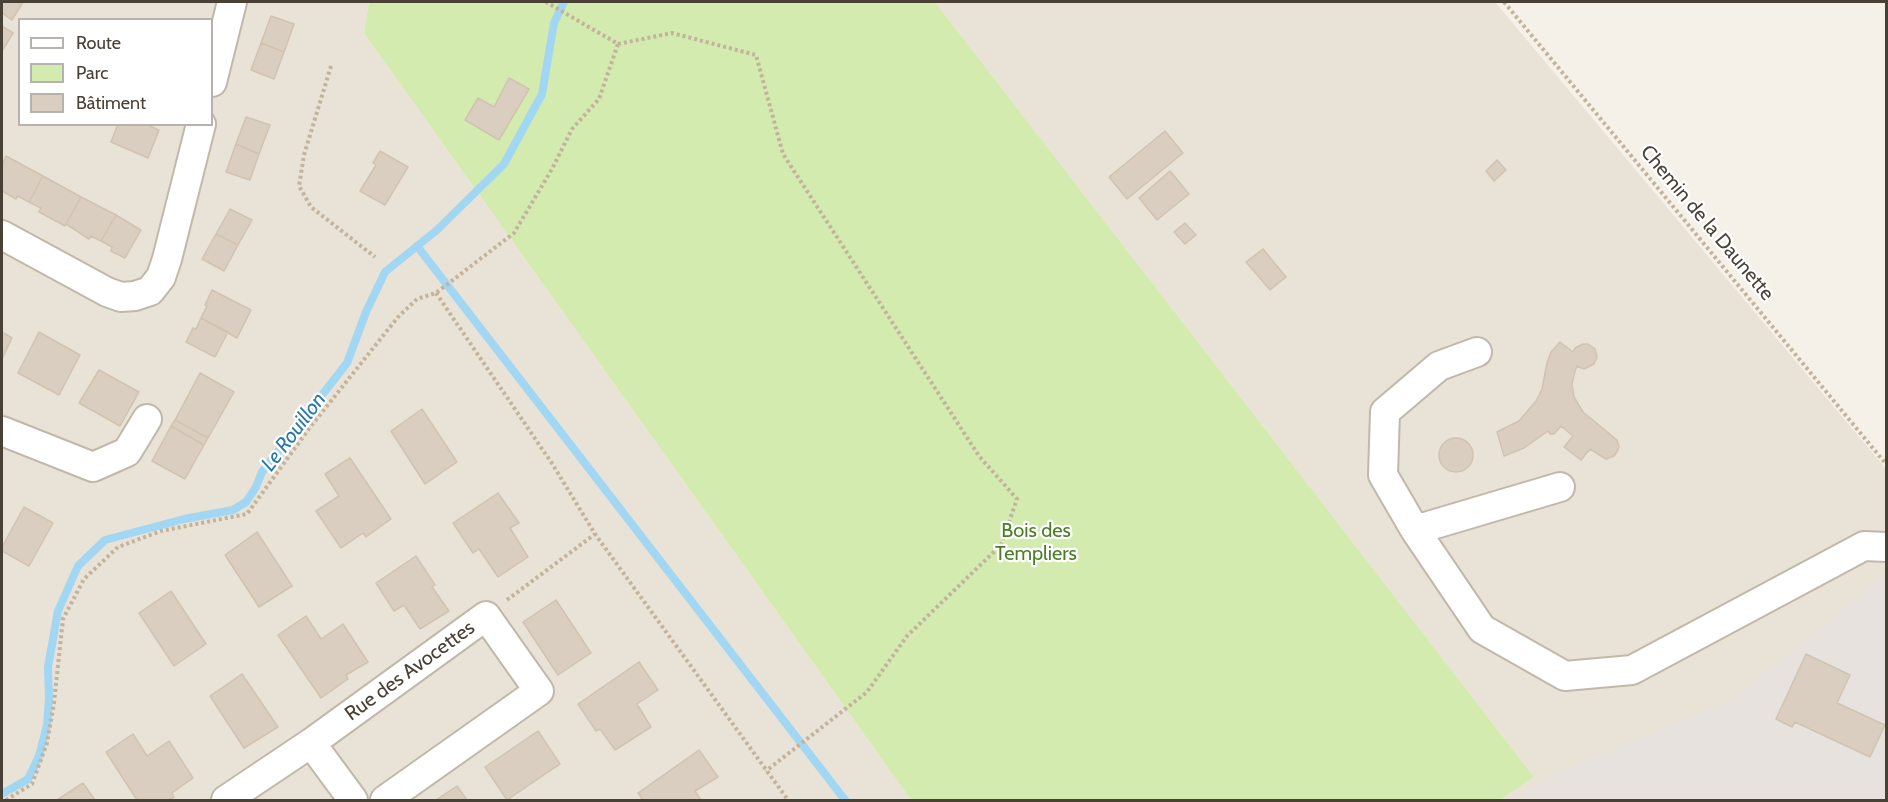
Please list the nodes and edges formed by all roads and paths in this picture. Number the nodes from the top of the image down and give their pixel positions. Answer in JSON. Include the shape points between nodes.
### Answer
{"nodes":[{"id":1,"x":232,"y":2,"type":"edge"},
{"id":2,"x":547,"y":2,"type":"edge"},
{"id":3,"x":1504,"y":2,"type":"edge"},
{"id":4,"x":618,"y":44,"type":"junction"},
{"id":5,"x":331,"y":66,"type":"dead end"},
{"id":6,"x":213,"y":78,"type":"edge"},
{"id":7,"x":200,"y":126,"type":"edge"},
{"id":8,"x":2,"y":235,"type":"edge"},
{"id":9,"x":375,"y":257,"type":"dead end"},
{"id":10,"x":436,"y":293,"type":"junction"},
{"id":11,"x":1477,"y":352,"type":"dead end"},
{"id":12,"x":147,"y":419,"type":"dead end"},
{"id":13,"x":2,"y":431,"type":"edge"},
{"id":14,"x":1887,"y":464,"type":"edge"},
{"id":15,"x":1560,"y":487,"type":"dead end"},
{"id":16,"x":1415,"y":530,"type":"junction"},
{"id":17,"x":595,"y":534,"type":"junction"},
{"id":18,"x":1887,"y":548,"type":"edge"},
{"id":19,"x":486,"y":616,"type":"junction"},
{"id":20,"x":311,"y":743,"type":"junction"},
{"id":21,"x":766,"y":771,"type":"junction"},
{"id":22,"x":6,"y":801,"type":"edge"},
{"id":23,"x":226,"y":801,"type":"edge"},
{"id":24,"x":353,"y":801,"type":"edge"},
{"id":25,"x":385,"y":801,"type":"edge"},
{"id":26,"x":788,"y":801,"type":"edge"}],
"edges":[{"from":1,"to":6,"type":"street"},
{"from":2,"to":4,"type":"path"},
{"from":3,"to":14,"type":"path","name":"Chemin de la Daunette"},
{"from":4,"to":10,"type":"path","via":[[599,99],[572,129],[514,233]]},
{"from":4,"to":21,"type":"path","via":[[672,33],[756,55],[783,154],[979,456],[1017,499],[1001,544],[907,636],[867,692]]},
{"from":5,"to":9,"type":"path","via":[[304,155],[299,186],[311,207]]},
{"from":7,"to":8,"type":"street","via":[[167,259],[161,277],[150,291],[121,297],[107,292]]},
{"from":10,"to":17,"type":"path"},
{"from":10,"to":22,"type":"path","via":[[417,299],[386,330],[247,514],[161,531],[118,548],[84,579],[63,620],[47,743],[32,784]]},
{"from":11,"to":16,"type":"street","via":[[1439,366],[1385,412],[1383,475]]},
{"from":12,"to":13,"type":"street","via":[[127,452],[93,467]]},
{"from":15,"to":16,"type":"street"},
{"from":16,"to":18,"type":"street","via":[[1482,629],[1565,676],[1632,670],[1864,546]]},
{"from":17,"to":19,"type":"path"},
{"from":17,"to":21,"type":"path"},
{"from":19,"to":20,"type":"street","name":"Rue des Avocettes"},
{"from":19,"to":25,"type":"street","name":"Rue des Avocettes","via":[[539,691]]},
{"from":20,"to":23,"type":"street","name":"Rue des Avocettes"},
{"from":20,"to":24,"type":"street"},
{"from":21,"to":26,"type":"path"}]}
